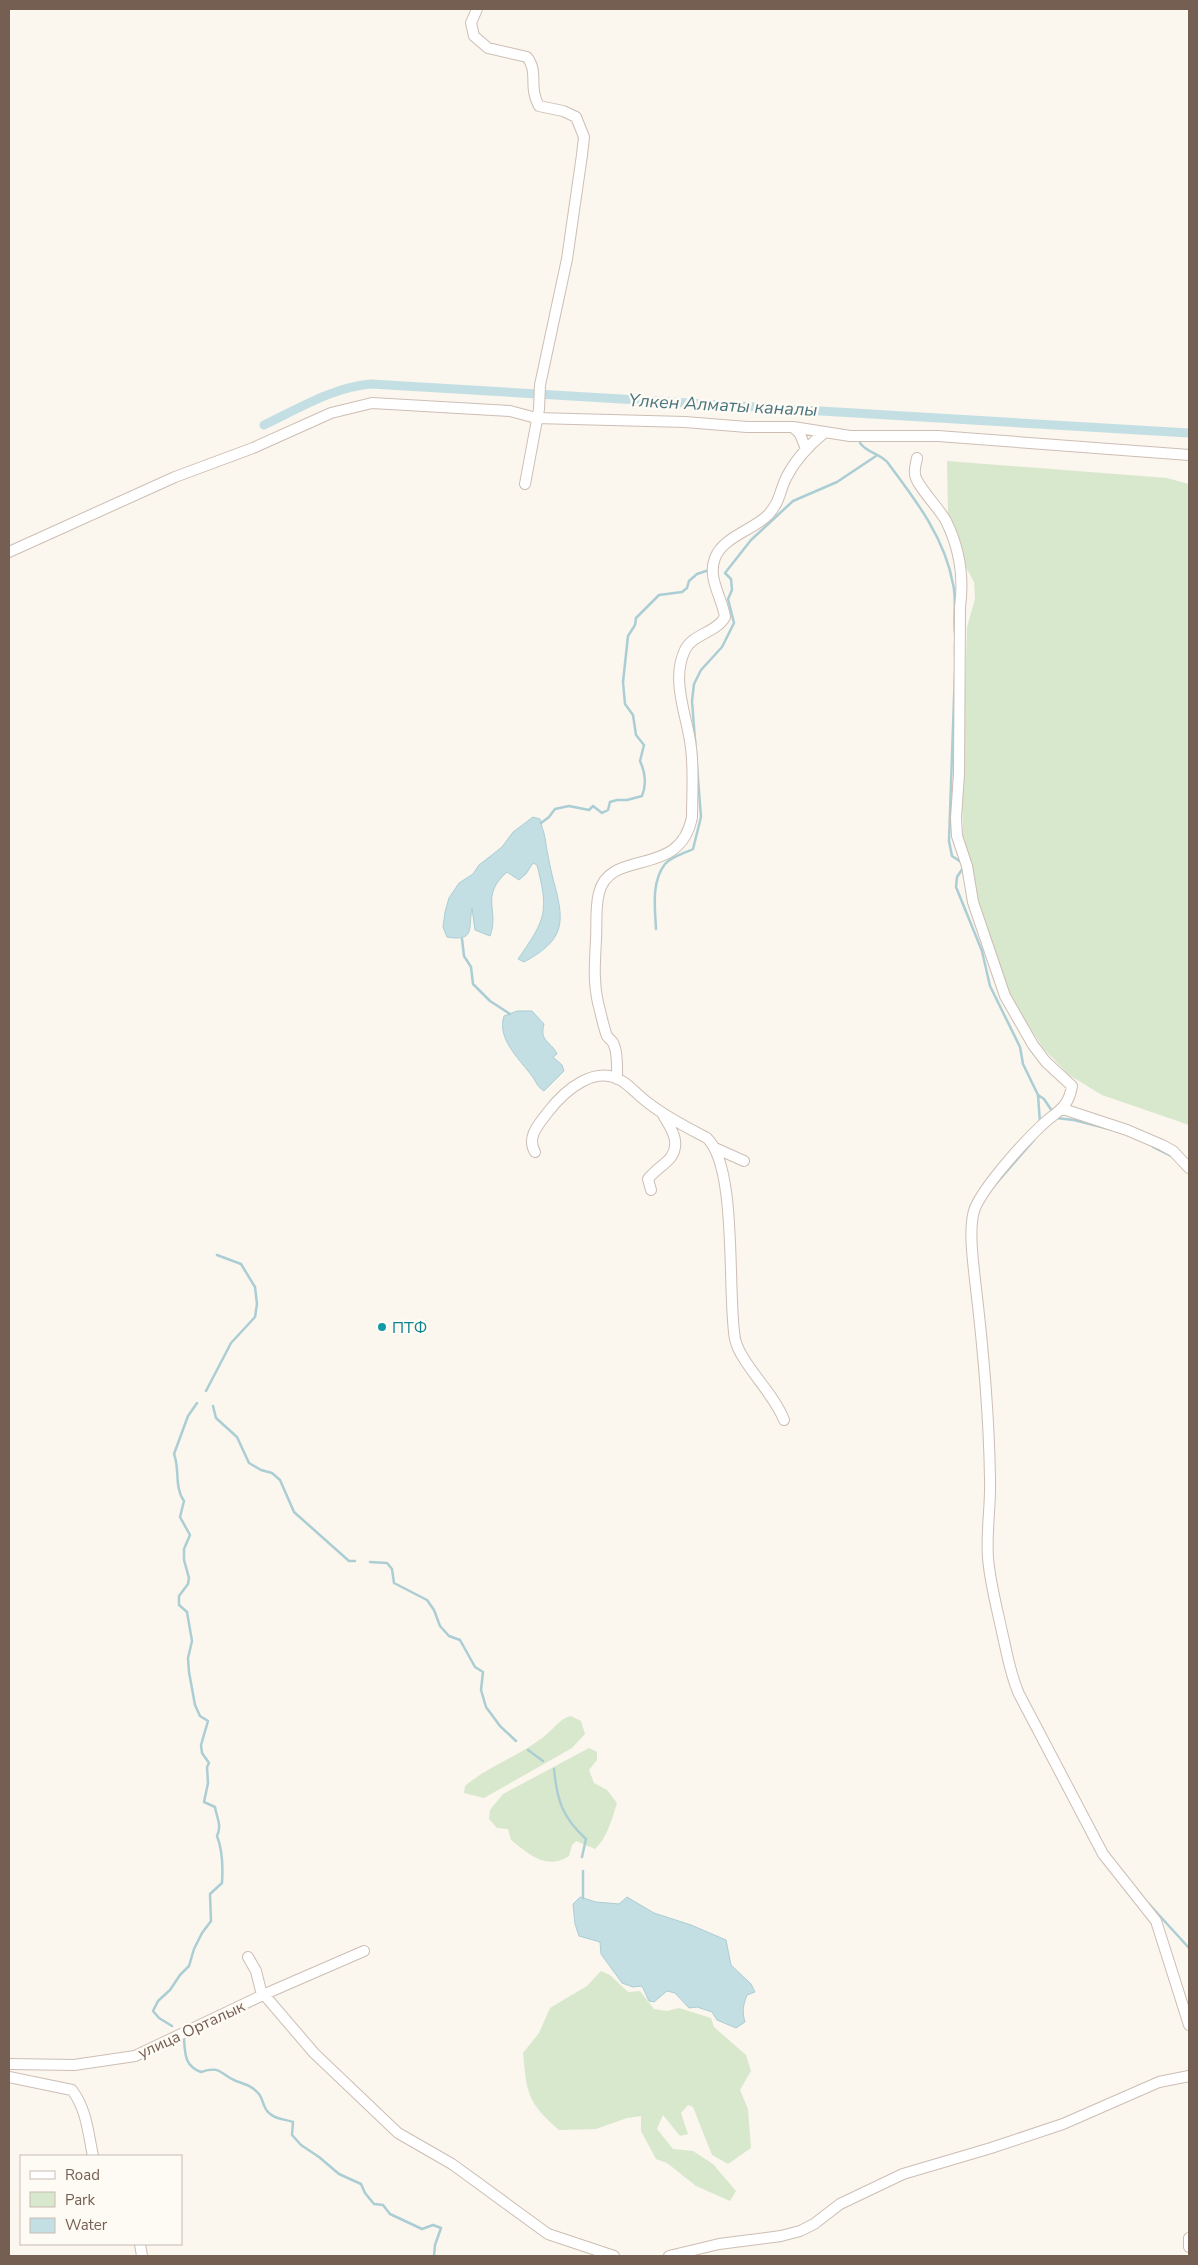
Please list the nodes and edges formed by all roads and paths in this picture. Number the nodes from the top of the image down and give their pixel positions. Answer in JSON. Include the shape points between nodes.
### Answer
{"nodes":[{"id":1,"x":477,"y":9,"type":"edge"},
{"id":2,"x":538,"y":413,"type":"junction"},
{"id":3,"x":793,"y":428,"type":"junction"},
{"id":4,"x":825,"y":432,"type":"junction"},
{"id":5,"x":806,"y":449,"type":"junction"},
{"id":6,"x":1189,"y":455,"type":"edge"},
{"id":7,"x":917,"y":458,"type":"dead end"},
{"id":8,"x":525,"y":484,"type":"dead end"},
{"id":9,"x":9,"y":552,"type":"edge"},
{"id":10,"x":617,"y":1079,"type":"junction"},
{"id":11,"x":1063,"y":1109,"type":"junction"},
{"id":12,"x":662,"y":1112,"type":"junction"},
{"id":13,"x":715,"y":1148,"type":"junction"},
{"id":14,"x":535,"y":1152,"type":"dead end"},
{"id":15,"x":744,"y":1160,"type":"dead end"},
{"id":16,"x":1189,"y":1168,"type":"edge"},
{"id":17,"x":651,"y":1190,"type":"dead end"},
{"id":18,"x":784,"y":1420,"type":"dead end"},
{"id":19,"x":364,"y":1950,"type":"dead end"},
{"id":20,"x":248,"y":1956,"type":"dead end"},
{"id":21,"x":264,"y":1994,"type":"junction"},
{"id":22,"x":1189,"y":2025,"type":"edge"},
{"id":23,"x":9,"y":2064,"type":"edge"},
{"id":24,"x":1189,"y":2076,"type":"edge"},
{"id":25,"x":9,"y":2078,"type":"edge"},
{"id":26,"x":93,"y":2155,"type":"edge"},
{"id":27,"x":1189,"y":2238,"type":"edge"},
{"id":28,"x":1189,"y":2247,"type":"edge"},
{"id":29,"x":614,"y":2256,"type":"edge"},
{"id":30,"x":669,"y":2256,"type":"edge"}],
"edges":[{"from":1,"to":2,"type":"street","via":[[472,23],[474,36],[488,48],[527,57],[534,71],[533,96],[539,106],[576,117],[584,138],[567,259],[540,385]]},
{"from":2,"to":3,"type":"street"},
{"from":2,"to":8,"type":"street"},
{"from":2,"to":9,"type":"street","via":[[387,402],[344,408],[244,452],[174,477]]},
{"from":3,"to":4,"type":"street"},
{"from":3,"to":5,"type":"street","via":[[800,434]]},
{"from":4,"to":5,"type":"street"},
{"from":4,"to":6,"type":"street","via":[[876,437],[938,436]]},
{"from":5,"to":10,"type":"street","via":[[786,479],[774,509],[723,546],[715,557],[712,570],[725,616],[714,628],[687,646],[682,656],[679,678],[691,748],[690,826],[675,850],[623,867],[606,878],[599,892],[594,981],[608,1038],[614,1045]]},
{"from":7,"to":11,"type":"street","via":[[914,474],[946,521],[955,544],[963,585],[957,836],[967,866],[973,902],[1005,996],[1033,1045],[1072,1086]]},
{"from":10,"to":12,"type":"street"},
{"from":10,"to":14,"type":"street","via":[[600,1075],[571,1088],[549,1110],[532,1134],[531,1146]]},
{"from":11,"to":16,"type":"street","via":[[1162,1145],[1173,1151]]},
{"from":11,"to":22,"type":"street","via":[[1041,1126],[985,1190],[974,1210],[974,1266],[986,1362],[988,1559],[1012,1678],[1103,1854],[1156,1921]]},
{"from":12,"to":13,"type":"street","via":[[708,1138]]},
{"from":12,"to":17,"type":"street","via":[[674,1132],[675,1142],[670,1158],[648,1179]]},
{"from":13,"to":15,"type":"street"},
{"from":13,"to":18,"type":"street","via":[[731,1239],[732,1315],[736,1342]]},
{"from":19,"to":21,"type":"street","name":"улица Орталык"},
{"from":20,"to":21,"type":"street"},
{"from":21,"to":23,"type":"street","name":"улица Орталык","via":[[135,2056],[74,2065]]},
{"from":21,"to":29,"type":"street","via":[[314,2053],[398,2133],[452,2164],[548,2234]]},
{"from":24,"to":30,"type":"street","via":[[1159,2082],[1063,2124],[903,2174],[840,2204],[800,2231]]},
{"from":25,"to":26,"type":"street","via":[[72,2090],[89,2125]]},
{"from":27,"to":28,"type":"street"}]}
